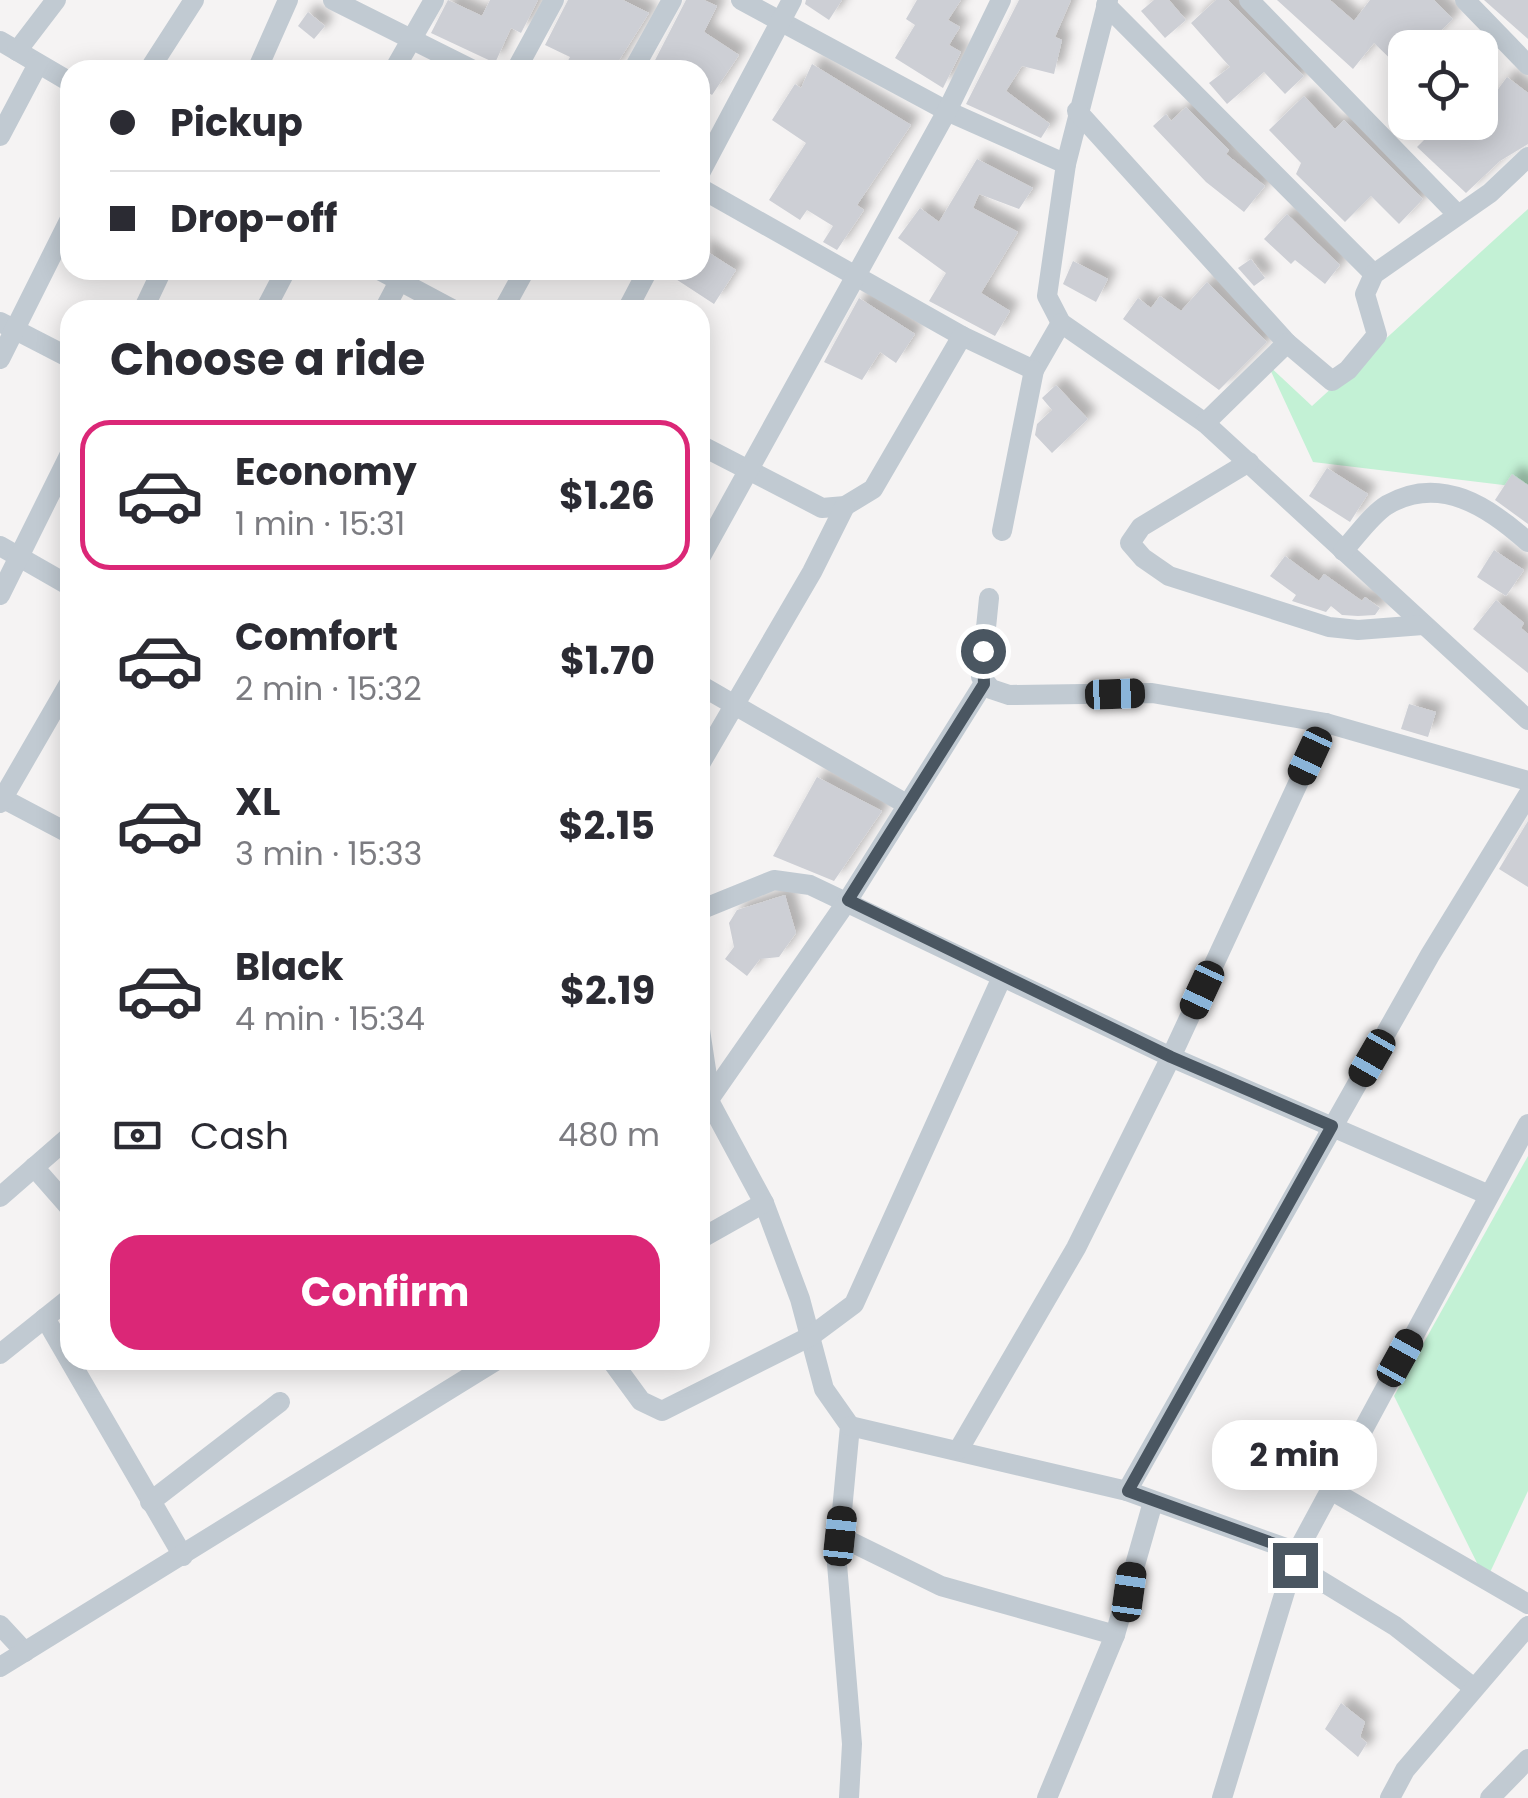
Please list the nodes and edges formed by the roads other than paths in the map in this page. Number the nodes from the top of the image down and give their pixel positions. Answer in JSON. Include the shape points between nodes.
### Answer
{"nodes":[{"id":1,"x":56,"y":0,"type":"edge"},
{"id":2,"x":194,"y":0,"type":"edge"},
{"id":3,"x":288,"y":0,"type":"edge"},
{"id":4,"x":333,"y":0,"type":"edge"},
{"id":5,"x":434,"y":0,"type":"edge"},
{"id":6,"x":554,"y":0,"type":"edge"},
{"id":7,"x":672,"y":0,"type":"edge"},
{"id":8,"x":741,"y":0,"type":"edge"},
{"id":9,"x":792,"y":0,"type":"edge"},
{"id":10,"x":1001,"y":0,"type":"edge"},
{"id":11,"x":1249,"y":0,"type":"edge"},
{"id":12,"x":1465,"y":0,"type":"edge"},
{"id":13,"x":1107,"y":2,"type":"edge"},
{"id":14,"x":781,"y":21,"type":"junction"},
{"id":15,"x":410,"y":40,"type":"junction"},
{"id":16,"x":8,"y":46,"type":"edge"},
{"id":17,"x":155,"y":60,"type":"edge"},
{"id":18,"x":261,"y":60,"type":"edge"},
{"id":19,"x":399,"y":60,"type":"edge"},
{"id":20,"x":452,"y":60,"type":"edge"},
{"id":21,"x":521,"y":60,"type":"edge"},
{"id":22,"x":639,"y":60,"type":"edge"},
{"id":23,"x":38,"y":64,"type":"junction"},
{"id":24,"x":1528,"y":64,"type":"edge"},
{"id":25,"x":60,"y":76,"type":"edge"},
{"id":26,"x":946,"y":111,"type":"junction"},
{"id":27,"x":1078,"y":111,"type":"junction"},
{"id":28,"x":0,"y":136,"type":"edge"},
{"id":29,"x":710,"y":154,"type":"edge"},
{"id":30,"x":1528,"y":157,"type":"edge"},
{"id":31,"x":1066,"y":164,"type":"junction"},
{"id":32,"x":710,"y":194,"type":"edge"},
{"id":33,"x":1457,"y":214,"type":"junction"},
{"id":34,"x":60,"y":236,"type":"edge"},
{"id":35,"x":1374,"y":274,"type":"junction"},
{"id":36,"x":854,"y":276,"type":"junction"},
{"id":37,"x":408,"y":280,"type":"edge"},
{"id":38,"x":439,"y":300,"type":"edge"},
{"id":39,"x":1060,"y":323,"type":"junction"},
{"id":40,"x":8,"y":326,"type":"edge"},
{"id":41,"x":962,"y":336,"type":"junction"},
{"id":42,"x":1287,"y":343,"type":"junction"},
{"id":43,"x":60,"y":353,"type":"edge"},
{"id":44,"x":0,"y":359,"type":"edge"},
{"id":45,"x":1034,"y":370,"type":"junction"},
{"id":46,"x":1205,"y":424,"type":"junction"},
{"id":47,"x":710,"y":452,"type":"edge"},
{"id":48,"x":1249,"y":462,"type":"junction"},
{"id":49,"x":60,"y":470,"type":"edge"},
{"id":50,"x":745,"y":471,"type":"junction"},
{"id":51,"x":845,"y":506,"type":"junction"},
{"id":52,"x":1002,"y":531,"type":"dead end"},
{"id":53,"x":710,"y":539,"type":"edge"},
{"id":54,"x":1528,"y":542,"type":"edge"},
{"id":55,"x":9,"y":550,"type":"edge"},
{"id":56,"x":1344,"y":550,"type":"junction"},
{"id":57,"x":60,"y":580,"type":"edge"},
{"id":58,"x":0,"y":595,"type":"edge"},
{"id":59,"x":990,"y":598,"type":"dead end"},
{"id":60,"x":1424,"y":625,"type":"junction"},
{"id":61,"x":984,"y":684,"type":"junction"},
{"id":62,"x":710,"y":690,"type":"edge"},
{"id":63,"x":60,"y":699,"type":"edge"},
{"id":64,"x":736,"y":704,"type":"junction"},
{"id":65,"x":1528,"y":720,"type":"edge"},
{"id":66,"x":1326,"y":723,"type":"junction"},
{"id":67,"x":710,"y":747,"type":"edge"},
{"id":68,"x":1528,"y":781,"type":"edge"},
{"id":69,"x":1528,"y":795,"type":"edge"},
{"id":70,"x":1,"y":800,"type":"edge"},
{"id":71,"x":908,"y":805,"type":"junction"},
{"id":72,"x":60,"y":829,"type":"edge"},
{"id":73,"x":848,"y":900,"type":"junction"},
{"id":74,"x":710,"y":906,"type":"edge"},
{"id":75,"x":1002,"y":977,"type":"junction"},
{"id":76,"x":1171,"y":1057,"type":"junction"},
{"id":77,"x":710,"y":1084,"type":"edge"},
{"id":78,"x":710,"y":1102,"type":"edge"},
{"id":79,"x":1528,"y":1124,"type":"edge"},
{"id":80,"x":1332,"y":1126,"type":"junction"},
{"id":81,"x":60,"y":1145,"type":"edge"},
{"id":82,"x":34,"y":1167,"type":"junction"},
{"id":83,"x":1489,"y":1196,"type":"junction"},
{"id":84,"x":0,"y":1197,"type":"edge"},
{"id":85,"x":60,"y":1197,"type":"edge"},
{"id":86,"x":764,"y":1204,"type":"junction"},
{"id":87,"x":710,"y":1233,"type":"edge"},
{"id":88,"x":60,"y":1306,"type":"edge"},
{"id":89,"x":45,"y":1318,"type":"junction"},
{"id":90,"x":811,"y":1336,"type":"junction"},
{"id":91,"x":60,"y":1344,"type":"edge"},
{"id":92,"x":0,"y":1354,"type":"edge"},
{"id":93,"x":75,"y":1370,"type":"edge"},
{"id":94,"x":481,"y":1370,"type":"edge"},
{"id":95,"x":619,"y":1370,"type":"edge"},
{"id":96,"x":280,"y":1402,"type":"dead end"},
{"id":97,"x":850,"y":1426,"type":"junction"},
{"id":98,"x":959,"y":1449,"type":"junction"},
{"id":99,"x":1329,"y":1489,"type":"junction"},
{"id":100,"x":1128,"y":1491,"type":"junction"},
{"id":101,"x":150,"y":1502,"type":"junction"},
{"id":102,"x":1154,"y":1502,"type":"junction"},
{"id":103,"x":840,"y":1536,"type":"junction"},
{"id":104,"x":183,"y":1556,"type":"junction"},
{"id":105,"x":1296,"y":1559,"type":"junction"},
{"id":106,"x":1528,"y":1604,"type":"edge"},
{"id":107,"x":0,"y":1625,"type":"edge"},
{"id":108,"x":1528,"y":1626,"type":"edge"},
{"id":109,"x":1115,"y":1635,"type":"junction"},
{"id":110,"x":25,"y":1652,"type":"junction"},
{"id":111,"x":0,"y":1668,"type":"edge"},
{"id":112,"x":1474,"y":1688,"type":"junction"},
{"id":113,"x":1528,"y":1759,"type":"edge"},
{"id":114,"x":849,"y":1798,"type":"edge"},
{"id":115,"x":1047,"y":1798,"type":"edge"},
{"id":116,"x":1222,"y":1798,"type":"edge"},
{"id":117,"x":1390,"y":1798,"type":"edge"},
{"id":118,"x":1490,"y":1798,"type":"edge"}],
"edges":[{"from":1,"to":16,"type":"street"},
{"from":2,"to":17,"type":"street"},
{"from":3,"to":18,"type":"street"},
{"from":4,"to":15,"type":"street"},
{"from":5,"to":15,"type":"street"},
{"from":6,"to":21,"type":"street"},
{"from":7,"to":22,"type":"street"},
{"from":8,"to":14,"type":"street"},
{"from":9,"to":14,"type":"street"},
{"from":10,"to":26,"type":"street"},
{"from":11,"to":33,"type":"street"},
{"from":12,"to":24,"type":"street"},
{"from":13,"to":27,"type":"street"},
{"from":13,"to":35,"type":"street"},
{"from":14,"to":26,"type":"street"},
{"from":14,"to":29,"type":"street"},
{"from":15,"to":19,"type":"street"},
{"from":15,"to":20,"type":"street"},
{"from":16,"to":23,"type":"street"},
{"from":23,"to":25,"type":"street"},
{"from":23,"to":28,"type":"street"},
{"from":26,"to":31,"type":"street"},
{"from":26,"to":36,"type":"street"},
{"from":27,"to":31,"type":"street"},
{"from":27,"to":42,"type":"street"},
{"from":30,"to":33,"type":"street"},
{"from":31,"to":39,"type":"street","via":[[1048,296]]},
{"from":32,"to":36,"type":"street"},
{"from":33,"to":35,"type":"street"},
{"from":34,"to":40,"type":"street"},
{"from":35,"to":42,"type":"street","via":[[1365,294],[1377,336],[1348,370],[1332,381]]},
{"from":36,"to":41,"type":"street"},
{"from":36,"to":50,"type":"street"},
{"from":37,"to":38,"type":"street"},
{"from":39,"to":45,"type":"street"},
{"from":39,"to":46,"type":"street"},
{"from":40,"to":43,"type":"street"},
{"from":40,"to":44,"type":"street"},
{"from":41,"to":45,"type":"street"},
{"from":41,"to":51,"type":"street","via":[[873,489]]},
{"from":42,"to":46,"type":"street"},
{"from":45,"to":52,"type":"street"},
{"from":46,"to":48,"type":"street"},
{"from":47,"to":50,"type":"street"},
{"from":48,"to":56,"type":"street"},
{"from":48,"to":60,"type":"street","via":[[1140,527],[1130,543],[1169,576],[1328,626]]},
{"from":49,"to":55,"type":"street"},
{"from":50,"to":51,"type":"street","via":[[822,508]]},
{"from":50,"to":53,"type":"street"},
{"from":51,"to":64,"type":"street"},
{"from":54,"to":56,"type":"street","via":[[1477,503],[1416,494],[1385,506]]},
{"from":55,"to":57,"type":"street"},
{"from":55,"to":58,"type":"street"},
{"from":56,"to":60,"type":"street"},
{"from":59,"to":61,"type":"street"},
{"from":60,"to":65,"type":"street"},
{"from":61,"to":66,"type":"street","via":[[1009,695],[1152,693]]},
{"from":61,"to":71,"type":"street"},
{"from":62,"to":64,"type":"street"},
{"from":63,"to":70,"type":"street"},
{"from":64,"to":67,"type":"street"},
{"from":64,"to":71,"type":"street"},
{"from":66,"to":68,"type":"street"},
{"from":66,"to":76,"type":"street"},
{"from":69,"to":80,"type":"street"},
{"from":70,"to":72,"type":"street"},
{"from":71,"to":73,"type":"street"},
{"from":73,"to":74,"type":"street","via":[[774,880]]},
{"from":73,"to":75,"type":"street"},
{"from":73,"to":77,"type":"street"},
{"from":75,"to":76,"type":"street"},
{"from":75,"to":90,"type":"street","via":[[861,1293]]},
{"from":76,"to":80,"type":"street"},
{"from":76,"to":98,"type":"street","via":[[1076,1248]]},
{"from":78,"to":86,"type":"street"},
{"from":79,"to":83,"type":"street"},
{"from":80,"to":83,"type":"street"},
{"from":80,"to":100,"type":"street"},
{"from":81,"to":82,"type":"street"},
{"from":82,"to":84,"type":"street"},
{"from":82,"to":85,"type":"street"},
{"from":83,"to":99,"type":"street"},
{"from":86,"to":87,"type":"street"},
{"from":86,"to":90,"type":"street"},
{"from":88,"to":89,"type":"street"},
{"from":89,"to":91,"type":"street"},
{"from":89,"to":92,"type":"street"},
{"from":90,"to":95,"type":"street","via":[[662,1411],[642,1401]]},
{"from":90,"to":97,"type":"street","via":[[824,1389]]},
{"from":93,"to":101,"type":"street"},
{"from":94,"to":104,"type":"street"},
{"from":96,"to":101,"type":"street"},
{"from":97,"to":98,"type":"street"},
{"from":97,"to":103,"type":"street"},
{"from":98,"to":100,"type":"street"},
{"from":99,"to":105,"type":"street"},
{"from":99,"to":106,"type":"street"},
{"from":100,"to":102,"type":"street"},
{"from":101,"to":104,"type":"street"},
{"from":102,"to":105,"type":"street"},
{"from":102,"to":109,"type":"street"},
{"from":103,"to":109,"type":"street","via":[[942,1586]]},
{"from":103,"to":114,"type":"street"},
{"from":104,"to":110,"type":"street"},
{"from":105,"to":112,"type":"street"},
{"from":105,"to":116,"type":"street"},
{"from":107,"to":110,"type":"street"},
{"from":108,"to":112,"type":"street"},
{"from":109,"to":115,"type":"street"},
{"from":110,"to":111,"type":"street"},
{"from":112,"to":117,"type":"street"},
{"from":113,"to":118,"type":"street"}]}
